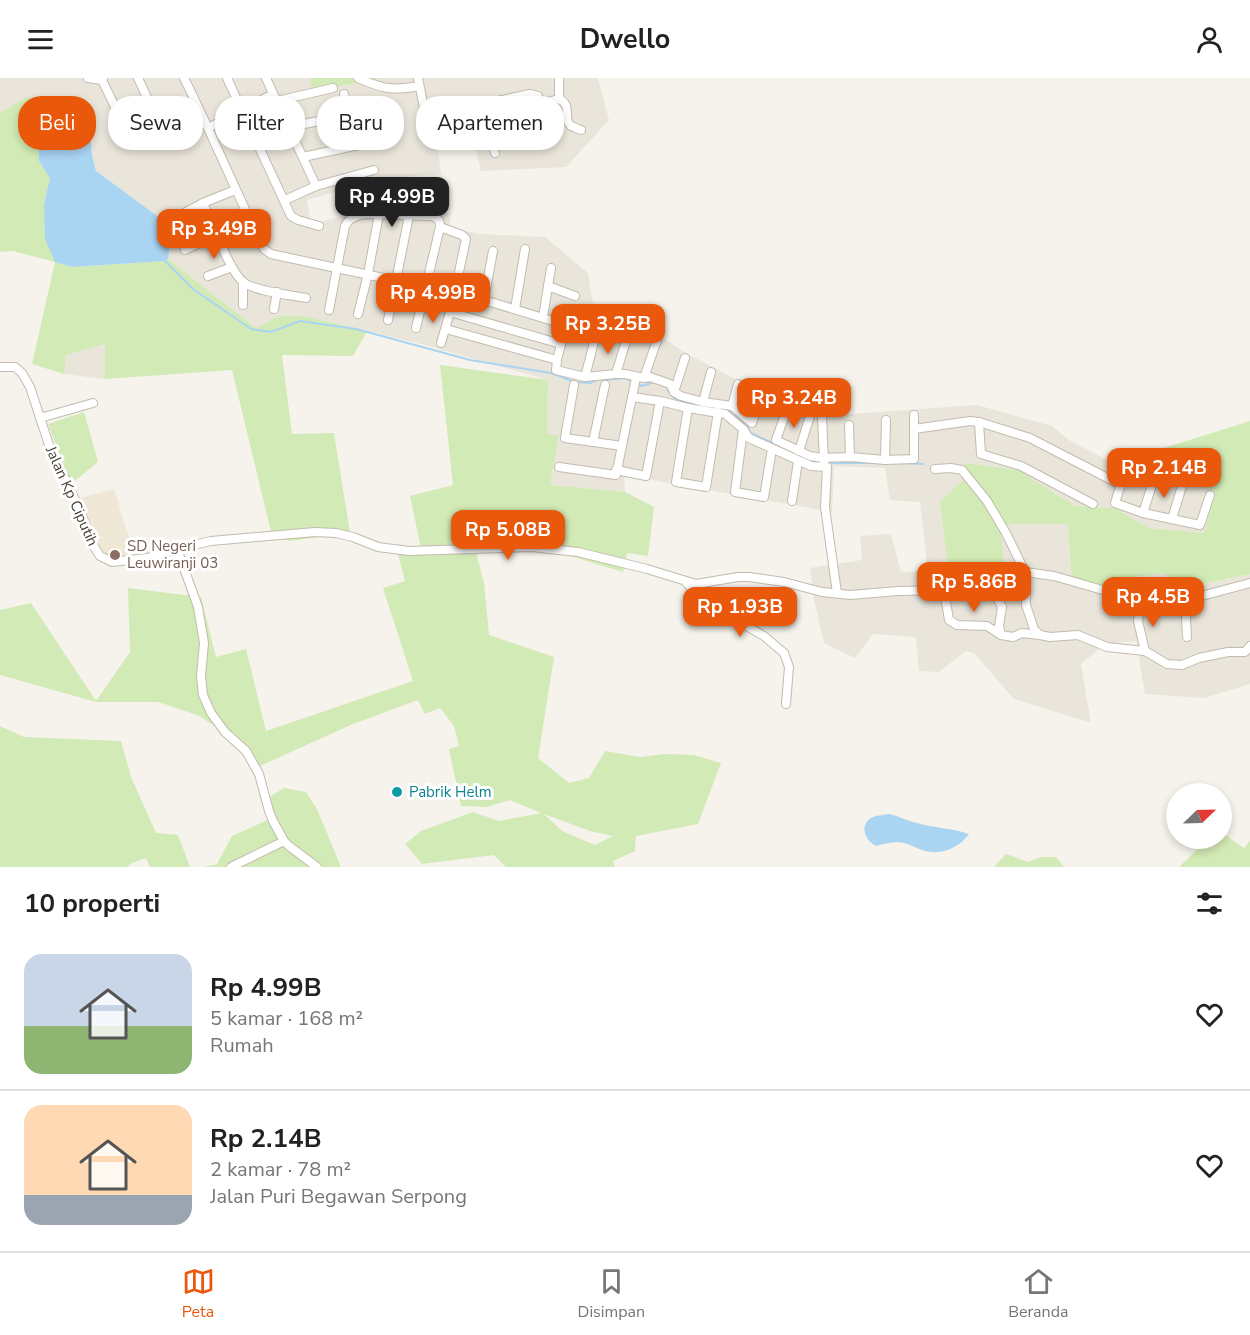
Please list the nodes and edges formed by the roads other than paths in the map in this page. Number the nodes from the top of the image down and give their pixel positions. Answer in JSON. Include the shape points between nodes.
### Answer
{"nodes":[{"id":1,"x":88,"y":78,"type":"edge"},
{"id":2,"x":138,"y":78,"type":"edge"},
{"id":3,"x":184,"y":78,"type":"edge"},
{"id":4,"x":227,"y":78,"type":"edge"},
{"id":5,"x":266,"y":78,"type":"edge"},
{"id":6,"x":358,"y":78,"type":"edge"},
{"id":7,"x":559,"y":78,"type":"edge"},
{"id":8,"x":102,"y":79,"type":"edge"},
{"id":9,"x":418,"y":82,"type":"edge"},
{"id":10,"x":333,"y":88,"type":"dead end"},
{"id":11,"x":235,"y":96,"type":"edge"},
{"id":12,"x":275,"y":96,"type":"edge"},
{"id":13,"x":281,"y":96,"type":"edge"},
{"id":14,"x":521,"y":96,"type":"edge"},
{"id":15,"x":538,"y":96,"type":"edge"},
{"id":16,"x":559,"y":96,"type":"edge"},
{"id":17,"x":564,"y":101,"type":"edge"},
{"id":18,"x":215,"y":124,"type":"edge"},
{"id":19,"x":208,"y":128,"type":"junction"},
{"id":20,"x":581,"y":130,"type":"dead end"},
{"id":21,"x":261,"y":150,"type":"edge"},
{"id":22,"x":300,"y":150,"type":"edge"},
{"id":23,"x":337,"y":150,"type":"edge"},
{"id":24,"x":494,"y":150,"type":"edge"},
{"id":25,"x":495,"y":153,"type":"dead end"},
{"id":26,"x":303,"y":157,"type":"junction"},
{"id":27,"x":374,"y":170,"type":"dead end"},
{"id":28,"x":316,"y":186,"type":"junction"},
{"id":29,"x":235,"y":190,"type":"junction"},
{"id":30,"x":285,"y":200,"type":"junction"},
{"id":31,"x":203,"y":203,"type":"junction"},
{"id":32,"x":186,"y":212,"type":"dead end"},
{"id":33,"x":379,"y":214,"type":"junction"},
{"id":34,"x":410,"y":216,"type":"junction"},
{"id":35,"x":319,"y":226,"type":"dead end"},
{"id":36,"x":441,"y":227,"type":"junction"},
{"id":37,"x":217,"y":235,"type":"junction"},
{"id":38,"x":525,"y":249,"type":"dead end"},
{"id":39,"x":185,"y":250,"type":"dead end"},
{"id":40,"x":493,"y":251,"type":"dead end"},
{"id":41,"x":232,"y":267,"type":"junction"},
{"id":42,"x":551,"y":268,"type":"dead end"},
{"id":43,"x":338,"y":269,"type":"junction"},
{"id":44,"x":368,"y":274,"type":"junction"},
{"id":45,"x":208,"y":276,"type":"dead end"},
{"id":46,"x":396,"y":281,"type":"junction"},
{"id":47,"x":243,"y":282,"type":"junction"},
{"id":48,"x":548,"y":286,"type":"junction"},
{"id":49,"x":426,"y":287,"type":"junction"},
{"id":50,"x":277,"y":292,"type":"junction"},
{"id":51,"x":575,"y":296,"type":"dead end"},
{"id":52,"x":306,"y":298,"type":"dead end"},
{"id":53,"x":243,"y":305,"type":"dead end"},
{"id":54,"x":274,"y":309,"type":"dead end"},
{"id":55,"x":515,"y":309,"type":"junction"},
{"id":56,"x":329,"y":310,"type":"dead end"},
{"id":57,"x":358,"y":314,"type":"dead end"},
{"id":58,"x":543,"y":317,"type":"junction"},
{"id":59,"x":388,"y":320,"type":"dead end"},
{"id":60,"x":416,"y":328,"type":"dead end"},
{"id":61,"x":446,"y":328,"type":"junction"},
{"id":62,"x":657,"y":340,"type":"dead end"},
{"id":63,"x":594,"y":342,"type":"dead end"},
{"id":64,"x":441,"y":343,"type":"dead end"},
{"id":65,"x":561,"y":344,"type":"junction"},
{"id":66,"x":625,"y":344,"type":"dead end"},
{"id":67,"x":684,"y":358,"type":"dead end"},
{"id":68,"x":557,"y":360,"type":"junction"},
{"id":69,"x":0,"y":366,"type":"edge"},
{"id":70,"x":711,"y":372,"type":"dead end"},
{"id":71,"x":616,"y":374,"type":"junction"},
{"id":72,"x":585,"y":377,"type":"junction"},
{"id":73,"x":638,"y":381,"type":"junction"},
{"id":74,"x":738,"y":384,"type":"dead end"},
{"id":75,"x":574,"y":385,"type":"dead end"},
{"id":76,"x":605,"y":385,"type":"dead end"},
{"id":77,"x":674,"y":392,"type":"junction"},
{"id":78,"x":761,"y":396,"type":"dead end"},
{"id":79,"x":632,"y":398,"type":"junction"},
{"id":80,"x":660,"y":400,"type":"junction"},
{"id":81,"x":703,"y":402,"type":"junction"},
{"id":82,"x":93,"y":403,"type":"dead end"},
{"id":83,"x":732,"y":406,"type":"junction"},
{"id":84,"x":688,"y":408,"type":"junction"},
{"id":85,"x":787,"y":409,"type":"dead end"},
{"id":86,"x":718,"y":412,"type":"junction"},
{"id":87,"x":914,"y":415,"type":"dead end"},
{"id":88,"x":810,"y":416,"type":"dead end"},
{"id":89,"x":822,"y":416,"type":"dead end"},
{"id":90,"x":40,"y":418,"type":"junction"},
{"id":91,"x":886,"y":420,"type":"dead end"},
{"id":92,"x":979,"y":422,"type":"junction"},
{"id":93,"x":849,"y":425,"type":"dead end"},
{"id":94,"x":743,"y":429,"type":"junction"},
{"id":95,"x":914,"y":429,"type":"junction"},
{"id":96,"x":593,"y":442,"type":"junction"},
{"id":97,"x":774,"y":445,"type":"junction"},
{"id":98,"x":622,"y":446,"type":"junction"},
{"id":99,"x":799,"y":451,"type":"junction"},
{"id":100,"x":850,"y":457,"type":"junction"},
{"id":101,"x":823,"y":458,"type":"junction"},
{"id":102,"x":798,"y":460,"type":"junction"},
{"id":103,"x":885,"y":460,"type":"junction"},
{"id":104,"x":559,"y":467,"type":"dead end"},
{"id":105,"x":827,"y":467,"type":"junction"},
{"id":106,"x":935,"y":469,"type":"dead end"},
{"id":107,"x":616,"y":470,"type":"junction"},
{"id":108,"x":1125,"y":471,"type":"dead end"},
{"id":109,"x":1154,"y":479,"type":"dead end"},
{"id":110,"x":1120,"y":485,"type":"junction"},
{"id":111,"x":1182,"y":486,"type":"dead end"},
{"id":112,"x":1210,"y":495,"type":"dead end"},
{"id":113,"x":792,"y":501,"type":"dead end"},
{"id":114,"x":1093,"y":504,"type":"dead end"},
{"id":115,"x":1143,"y":513,"type":"junction"},
{"id":116,"x":1172,"y":519,"type":"junction"},
{"id":117,"x":177,"y":549,"type":"junction"},
{"id":118,"x":1025,"y":572,"type":"junction"},
{"id":119,"x":987,"y":579,"type":"junction"},
{"id":120,"x":686,"y":582,"type":"junction"},
{"id":121,"x":1250,"y":583,"type":"edge"},
{"id":122,"x":944,"y":590,"type":"junction"},
{"id":123,"x":837,"y":593,"type":"junction"},
{"id":124,"x":1188,"y":599,"type":"junction"},
{"id":125,"x":1140,"y":607,"type":"junction"},
{"id":126,"x":1001,"y":635,"type":"junction"},
{"id":127,"x":1040,"y":635,"type":"junction"},
{"id":128,"x":1187,"y":637,"type":"dead end"},
{"id":129,"x":1250,"y":646,"type":"edge"},
{"id":130,"x":1145,"y":651,"type":"junction"},
{"id":131,"x":786,"y":704,"type":"dead end"},
{"id":132,"x":284,"y":841,"type":"junction"},
{"id":133,"x":231,"y":867,"type":"edge"},
{"id":134,"x":317,"y":867,"type":"edge"}],
"edges":[{"from":1,"to":8,"type":"street"},
{"from":2,"to":8,"type":"street","via":[[162,130],[132,142]]},
{"from":3,"to":19,"type":"street"},
{"from":4,"to":11,"type":"street"},
{"from":5,"to":12,"type":"street"},
{"from":6,"to":9,"type":"street","via":[[382,88],[404,89]]},
{"from":7,"to":16,"type":"street"},
{"from":10,"to":13,"type":"street"},
{"from":14,"to":15,"type":"street"},
{"from":17,"to":20,"type":"street","via":[[569,123]]},
{"from":18,"to":19,"type":"street"},
{"from":19,"to":29,"type":"street"},
{"from":21,"to":30,"type":"street"},
{"from":22,"to":26,"type":"street"},
{"from":23,"to":26,"type":"street"},
{"from":24,"to":25,"type":"street"},
{"from":26,"to":28,"type":"street"},
{"from":27,"to":28,"type":"street"},
{"from":28,"to":30,"type":"street"},
{"from":29,"to":31,"type":"street"},
{"from":29,"to":43,"type":"street","via":[[264,249],[271,254]]},
{"from":30,"to":35,"type":"street","via":[[291,216]]},
{"from":31,"to":32,"type":"street"},
{"from":31,"to":37,"type":"street"},
{"from":33,"to":34,"type":"street"},
{"from":33,"to":43,"type":"street","via":[[363,214],[348,220]]},
{"from":33,"to":44,"type":"street"},
{"from":34,"to":36,"type":"street","via":[[437,218]]},
{"from":34,"to":46,"type":"street"},
{"from":36,"to":49,"type":"street"},
{"from":36,"to":49,"type":"street","via":[[466,239],[456,286],[449,292]]},
{"from":37,"to":39,"type":"street"},
{"from":37,"to":41,"type":"street"},
{"from":38,"to":55,"type":"street"},
{"from":40,"to":55,"type":"street","via":[[484,300]]},
{"from":41,"to":45,"type":"street"},
{"from":41,"to":47,"type":"street"},
{"from":42,"to":48,"type":"street"},
{"from":43,"to":44,"type":"street"},
{"from":43,"to":56,"type":"street"},
{"from":44,"to":46,"type":"street"},
{"from":44,"to":57,"type":"street"},
{"from":46,"to":49,"type":"street"},
{"from":46,"to":59,"type":"street"},
{"from":47,"to":50,"type":"street"},
{"from":47,"to":53,"type":"street"},
{"from":48,"to":51,"type":"street"},
{"from":48,"to":58,"type":"street"},
{"from":49,"to":60,"type":"street"},
{"from":50,"to":52,"type":"street"},
{"from":50,"to":54,"type":"street"},
{"from":55,"to":58,"type":"street"},
{"from":58,"to":65,"type":"street","via":[[566,325]]},
{"from":61,"to":64,"type":"street"},
{"from":61,"to":65,"type":"street","via":[[450,312]]},
{"from":61,"to":68,"type":"street"},
{"from":62,"to":73,"type":"street"},
{"from":63,"to":72,"type":"street"},
{"from":65,"to":68,"type":"street"},
{"from":66,"to":71,"type":"street"},
{"from":67,"to":77,"type":"street"},
{"from":68,"to":72,"type":"street","via":[[556,370]]},
{"from":69,"to":90,"type":"street","name":"Jalan Kp Ciputih","via":[[15,367],[22,373]]},
{"from":70,"to":81,"type":"street"},
{"from":71,"to":72,"type":"street"},
{"from":71,"to":73,"type":"street"},
{"from":73,"to":77,"type":"street","via":[[650,377],[670,384]]},
{"from":73,"to":79,"type":"street"},
{"from":74,"to":83,"type":"street"},
{"from":75,"to":96,"type":"street","via":[[565,438]]},
{"from":76,"to":96,"type":"street"},
{"from":77,"to":81,"type":"street"},
{"from":78,"to":83,"type":"street","via":[[752,423]]},
{"from":79,"to":80,"type":"street"},
{"from":79,"to":98,"type":"street"},
{"from":80,"to":84,"type":"street"},
{"from":80,"to":107,"type":"street","via":[[646,476]]},
{"from":81,"to":83,"type":"street"},
{"from":82,"to":90,"type":"street"},
{"from":84,"to":86,"type":"street"},
{"from":84,"to":86,"type":"street","via":[[676,482],[706,487]]},
{"from":85,"to":97,"type":"street"},
{"from":86,"to":94,"type":"street"},
{"from":87,"to":95,"type":"street"},
{"from":88,"to":99,"type":"street"},
{"from":89,"to":101,"type":"street"},
{"from":90,"to":117,"type":"street","name":"Jalan Kp Ciputih","via":[[100,556],[123,562]]},
{"from":91,"to":103,"type":"street"},
{"from":92,"to":95,"type":"street"},
{"from":92,"to":110,"type":"street","via":[[1030,438]]},
{"from":92,"to":114,"type":"street","via":[[981,454],[1021,466]]},
{"from":93,"to":100,"type":"street"},
{"from":94,"to":97,"type":"street","via":[[748,438]]},
{"from":94,"to":97,"type":"street","via":[[735,492],[764,497]]},
{"from":95,"to":103,"type":"street","via":[[914,459]]},
{"from":96,"to":98,"type":"street"},
{"from":97,"to":99,"type":"street"},
{"from":97,"to":102,"type":"street"},
{"from":98,"to":107,"type":"street"},
{"from":99,"to":101,"type":"street"},
{"from":100,"to":101,"type":"street"},
{"from":100,"to":103,"type":"street"},
{"from":101,"to":105,"type":"street"},
{"from":102,"to":105,"type":"street"},
{"from":102,"to":113,"type":"street"},
{"from":104,"to":107,"type":"street","via":[[615,475]]},
{"from":105,"to":123,"type":"street","via":[[825,507]]},
{"from":106,"to":118,"type":"street","via":[[962,470],[987,501]]},
{"from":108,"to":110,"type":"street"},
{"from":109,"to":115,"type":"street"},
{"from":110,"to":115,"type":"street","via":[[1115,503]]},
{"from":111,"to":116,"type":"street"},
{"from":112,"to":116,"type":"street","via":[[1200,525]]},
{"from":115,"to":116,"type":"street"},
{"from":117,"to":120,"type":"street","name":"Jalan Kp Ciputih","via":[[211,541],[336,533],[378,547],[409,551],[531,547],[578,552]]},
{"from":117,"to":132,"type":"street","via":[[198,607],[204,643],[203,695],[218,723],[246,751],[259,774],[269,811]]},
{"from":118,"to":119,"type":"street","name":"Jalan Kp Ciputih"},
{"from":118,"to":125,"type":"street","name":"Jalan Kp Ciputih","via":[[1120,595]]},
{"from":118,"to":127,"type":"street","via":[[1026,605]]},
{"from":119,"to":122,"type":"street","name":"Jalan Kp Ciputih"},
{"from":119,"to":126,"type":"street","via":[[1002,607]]},
{"from":120,"to":123,"type":"street","name":"Jalan Kp Ciputih","via":[[749,577]]},
{"from":120,"to":131,"type":"street","via":[[704,602],[764,636],[784,653],[789,667]]},
{"from":121,"to":124,"type":"street"},
{"from":122,"to":123,"type":"street","name":"Jalan Kp Ciputih"},
{"from":122,"to":126,"type":"street","via":[[949,620],[957,626],[987,626]]},
{"from":124,"to":125,"type":"street","via":[[1152,609]]},
{"from":124,"to":128,"type":"street"},
{"from":125,"to":130,"type":"street","via":[[1138,621]]},
{"from":126,"to":127,"type":"street"},
{"from":127,"to":130,"type":"street","via":[[1078,635],[1107,647]]},
{"from":129,"to":130,"type":"street","via":[[1245,652],[1228,652],[1182,665],[1167,664]]},
{"from":132,"to":133,"type":"street"},
{"from":132,"to":134,"type":"street"}]}
